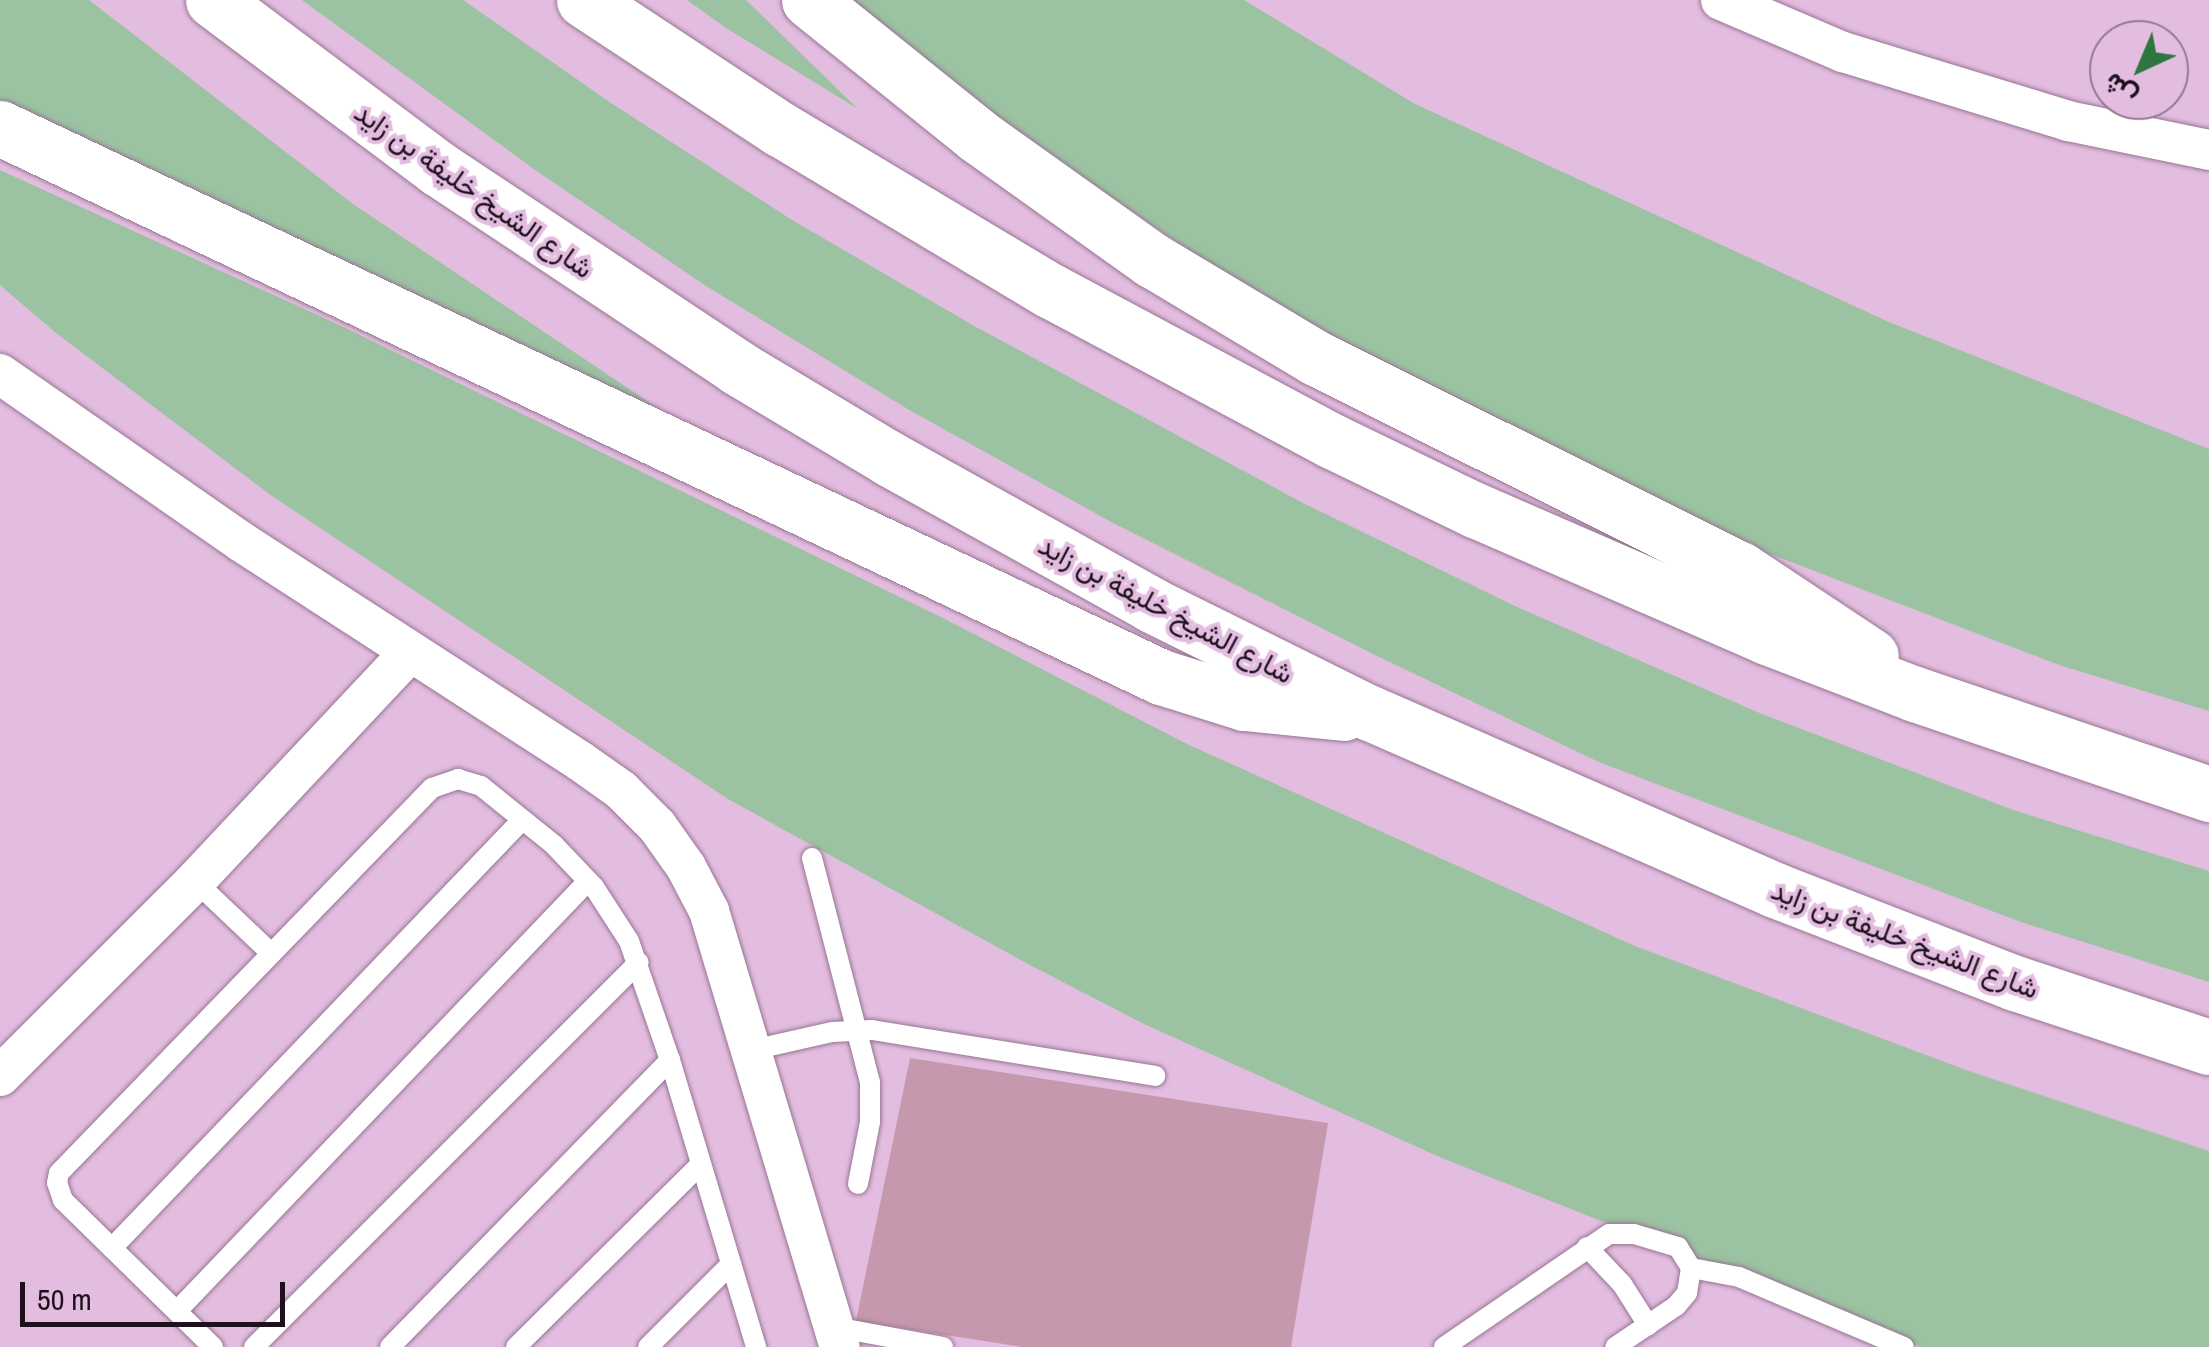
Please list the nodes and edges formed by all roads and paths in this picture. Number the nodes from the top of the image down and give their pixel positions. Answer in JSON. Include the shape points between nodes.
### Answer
{"nodes":[{"id":1,"x":212,"y":0,"type":"edge"},
{"id":2,"x":584,"y":0,"type":"edge"},
{"id":3,"x":809,"y":0,"type":"edge"},
{"id":4,"x":1721,"y":0,"type":"edge"},
{"id":5,"x":0,"y":128,"type":"edge"},
{"id":6,"x":2209,"y":150,"type":"edge"},
{"id":7,"x":0,"y":374,"type":"edge"},
{"id":8,"x":410,"y":652,"type":"junction"},
{"id":9,"x":1915,"y":694,"type":"junction"},
{"id":10,"x":1370,"y":713,"type":"junction"},
{"id":11,"x":2209,"y":794,"type":"edge"},
{"id":12,"x":522,"y":820,"type":"junction"},
{"id":13,"x":812,"y":858,"type":"dead end"},
{"id":14,"x":195,"y":881,"type":"junction"},
{"id":15,"x":588,"y":881,"type":"junction"},
{"id":16,"x":271,"y":953,"type":"junction"},
{"id":17,"x":638,"y":962,"type":"junction"},
{"id":18,"x":858,"y":1029,"type":"junction"},
{"id":19,"x":2209,"y":1047,"type":"edge"},
{"id":20,"x":748,"y":1052,"type":"junction"},
{"id":21,"x":670,"y":1060,"type":"junction"},
{"id":22,"x":0,"y":1076,"type":"edge"},
{"id":23,"x":1154,"y":1076,"type":"dead end"},
{"id":24,"x":701,"y":1164,"type":"junction"},
{"id":25,"x":858,"y":1184,"type":"dead end"},
{"id":26,"x":1587,"y":1247,"type":"junction"},
{"id":27,"x":112,"y":1248,"type":"junction"},
{"id":28,"x":731,"y":1264,"type":"junction"},
{"id":29,"x":1692,"y":1268,"type":"junction"},
{"id":30,"x":177,"y":1312,"type":"junction"},
{"id":31,"x":1648,"y":1325,"type":"junction"},
{"id":32,"x":837,"y":1337,"type":"edge"},
{"id":33,"x":213,"y":1347,"type":"edge"},
{"id":34,"x":254,"y":1347,"type":"edge"},
{"id":35,"x":390,"y":1347,"type":"edge"},
{"id":36,"x":516,"y":1347,"type":"edge"},
{"id":37,"x":648,"y":1347,"type":"edge"},
{"id":38,"x":756,"y":1347,"type":"edge"},
{"id":39,"x":943,"y":1347,"type":"edge"},
{"id":40,"x":1444,"y":1347,"type":"edge"},
{"id":41,"x":1615,"y":1347,"type":"edge"},
{"id":42,"x":1904,"y":1347,"type":"edge"}],
"edges":[{"from":1,"to":10,"type":"highway","name":"شارع الشيخ خليفة بن زايد","via":[[439,169],[738,368],[1060,555]]},
{"from":2,"to":9,"type":"highway","via":[[1051,292],[1244,396],[1620,575]]},
{"from":3,"to":9,"type":"highway","via":[[978,136],[1152,260],[1316,358],[1740,569],[1832,627]]},
{"from":4,"to":6,"type":"street","via":[[1842,52],[2068,121]]},
{"from":5,"to":10,"type":"highway","via":[[1161,677],[1244,703]]},
{"from":7,"to":8,"type":"street"},
{"from":8,"to":14,"type":"street"},
{"from":8,"to":20,"type":"street","via":[[580,761],[657,826],[709,911]]},
{"from":9,"to":11,"type":"highway"},
{"from":10,"to":19,"type":"highway","name":"شارع الشيخ خليفة بن زايد","via":[[1894,938]]},
{"from":12,"to":15,"type":"lane"},
{"from":12,"to":16,"type":"lane","via":[[470,780],[440,783]]},
{"from":12,"to":27,"type":"lane"},
{"from":13,"to":18,"type":"lane"},
{"from":14,"to":16,"type":"lane"},
{"from":14,"to":22,"type":"street"},
{"from":15,"to":17,"type":"lane"},
{"from":15,"to":30,"type":"lane"},
{"from":16,"to":27,"type":"lane","via":[[59,1172],[64,1200]]},
{"from":17,"to":21,"type":"lane"},
{"from":17,"to":34,"type":"lane"},
{"from":18,"to":20,"type":"lane"},
{"from":18,"to":23,"type":"lane"},
{"from":18,"to":25,"type":"lane","via":[[871,1102]]},
{"from":20,"to":32,"type":"street"},
{"from":21,"to":24,"type":"lane"},
{"from":21,"to":35,"type":"lane"},
{"from":24,"to":28,"type":"lane"},
{"from":24,"to":36,"type":"lane"},
{"from":26,"to":29,"type":"lane","via":[[1610,1234],[1634,1234],[1678,1247]]},
{"from":26,"to":31,"type":"lane"},
{"from":26,"to":40,"type":"lane"},
{"from":27,"to":30,"type":"lane"},
{"from":28,"to":37,"type":"lane"},
{"from":28,"to":38,"type":"lane"},
{"from":29,"to":31,"type":"lane","via":[[1682,1300]]},
{"from":29,"to":42,"type":"lane","via":[[1739,1277]]},
{"from":30,"to":33,"type":"lane"},
{"from":31,"to":41,"type":"lane"},
{"from":32,"to":39,"type":"lane"}]}
